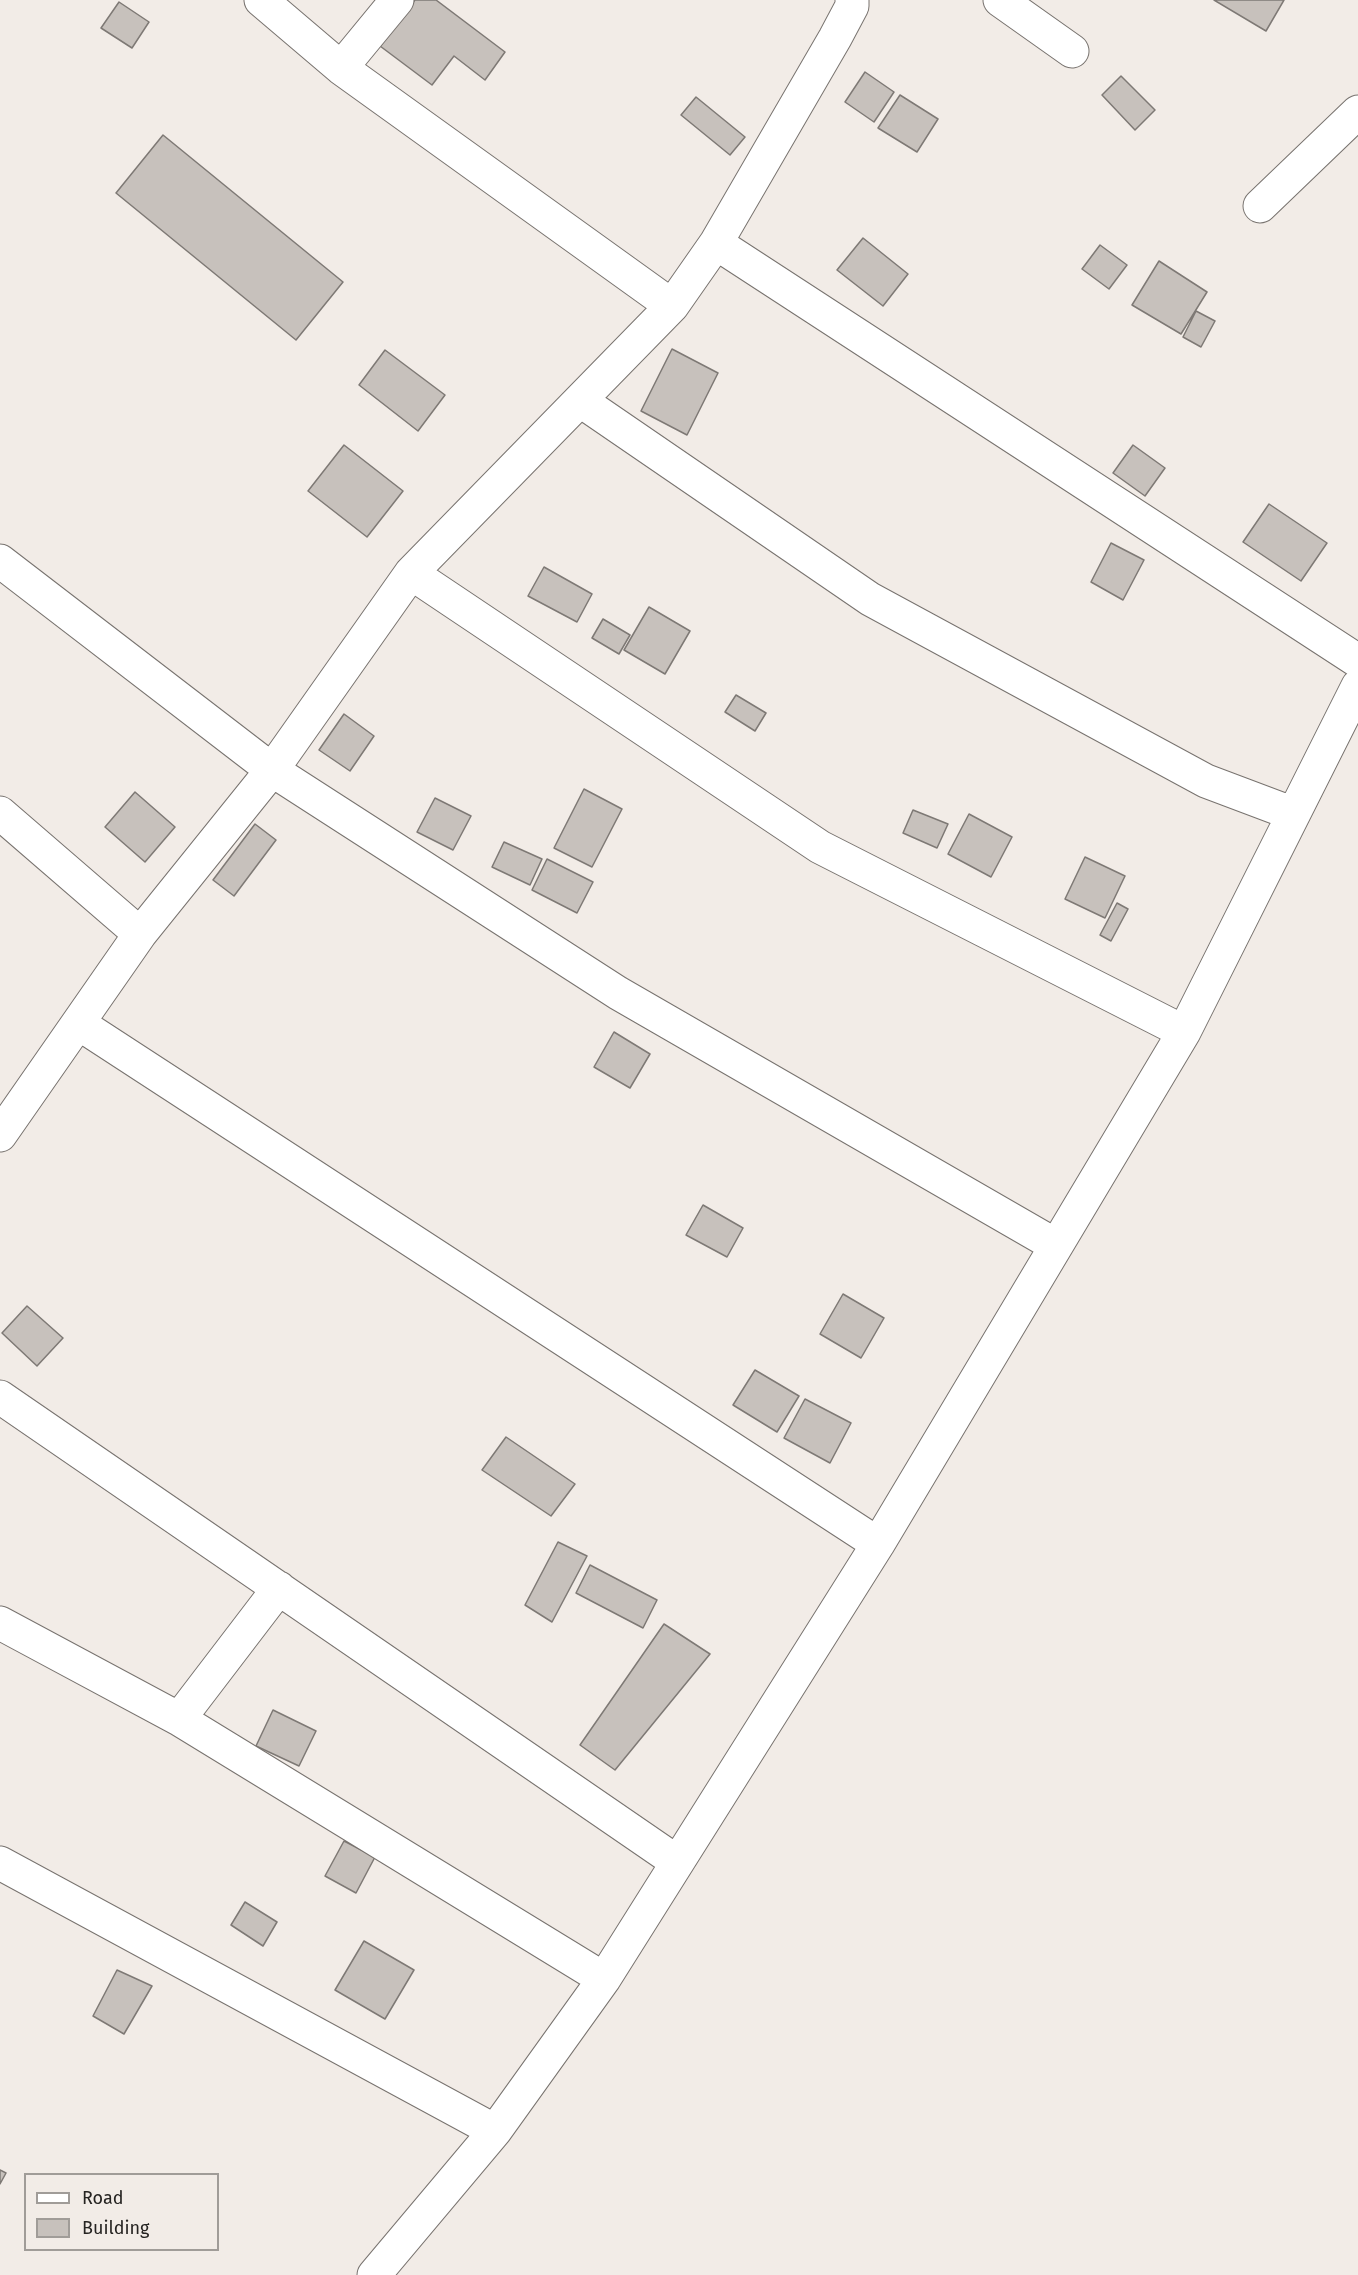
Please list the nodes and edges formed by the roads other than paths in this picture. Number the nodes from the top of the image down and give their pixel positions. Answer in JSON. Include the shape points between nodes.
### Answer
{"nodes":[{"id":1,"x":261,"y":0,"type":"edge"},
{"id":2,"x":397,"y":0,"type":"edge"},
{"id":3,"x":1000,"y":0,"type":"edge"},
{"id":4,"x":849,"y":2,"type":"edge"},
{"id":5,"x":1072,"y":51,"type":"dead end"},
{"id":6,"x":341,"y":68,"type":"junction"},
{"id":7,"x":1358,"y":112,"type":"edge"},
{"id":8,"x":1260,"y":206,"type":"dead end"},
{"id":9,"x":716,"y":243,"type":"junction"},
{"id":10,"x":672,"y":306,"type":"junction"},
{"id":11,"x":581,"y":401,"type":"junction"},
{"id":12,"x":0,"y":561,"type":"edge"},
{"id":13,"x":411,"y":573,"type":"junction"},
{"id":14,"x":1358,"y":661,"type":"edge"},
{"id":15,"x":1358,"y":686,"type":"edge"},
{"id":16,"x":272,"y":770,"type":"junction"},
{"id":17,"x":0,"y":813,"type":"edge"},
{"id":18,"x":1292,"y":813,"type":"junction"},
{"id":19,"x":140,"y":934,"type":"junction"},
{"id":20,"x":78,"y":1023,"type":"junction"},
{"id":21,"x":1184,"y":1032,"type":"junction"},
{"id":22,"x":0,"y":1135,"type":"edge"},
{"id":23,"x":1055,"y":1245,"type":"junction"},
{"id":24,"x":0,"y":1397,"type":"edge"},
{"id":25,"x":878,"y":1544,"type":"junction"},
{"id":26,"x":279,"y":1588,"type":"junction"},
{"id":27,"x":0,"y":1623,"type":"edge"},
{"id":28,"x":179,"y":1719,"type":"junction"},
{"id":29,"x":676,"y":1862,"type":"junction"},
{"id":30,"x":0,"y":1863,"type":"edge"},
{"id":31,"x":604,"y":1979,"type":"junction"},
{"id":32,"x":495,"y":2132,"type":"junction"},
{"id":33,"x":374,"y":2275,"type":"edge"}],
"edges":[{"from":1,"to":6,"type":"street"},
{"from":2,"to":6,"type":"street"},
{"from":3,"to":5,"type":"street"},
{"from":4,"to":9,"type":"street"},
{"from":6,"to":10,"type":"street"},
{"from":7,"to":8,"type":"street"},
{"from":9,"to":10,"type":"street"},
{"from":9,"to":14,"type":"street"},
{"from":10,"to":11,"type":"street"},
{"from":11,"to":13,"type":"street"},
{"from":11,"to":18,"type":"street","via":[[870,599],[1206,781]]},
{"from":12,"to":16,"type":"street"},
{"from":13,"to":16,"type":"street"},
{"from":13,"to":21,"type":"street","via":[[820,847]]},
{"from":15,"to":18,"type":"street"},
{"from":16,"to":19,"type":"street"},
{"from":16,"to":23,"type":"street","via":[[618,993]]},
{"from":17,"to":19,"type":"street"},
{"from":18,"to":21,"type":"street"},
{"from":19,"to":20,"type":"street"},
{"from":20,"to":22,"type":"street"},
{"from":20,"to":25,"type":"street"},
{"from":21,"to":23,"type":"street"},
{"from":23,"to":25,"type":"street"},
{"from":24,"to":26,"type":"street"},
{"from":25,"to":29,"type":"street"},
{"from":26,"to":28,"type":"street"},
{"from":26,"to":29,"type":"street"},
{"from":27,"to":28,"type":"street"},
{"from":28,"to":31,"type":"street"},
{"from":29,"to":31,"type":"street"},
{"from":30,"to":32,"type":"street"},
{"from":31,"to":32,"type":"street"},
{"from":32,"to":33,"type":"street"}]}
